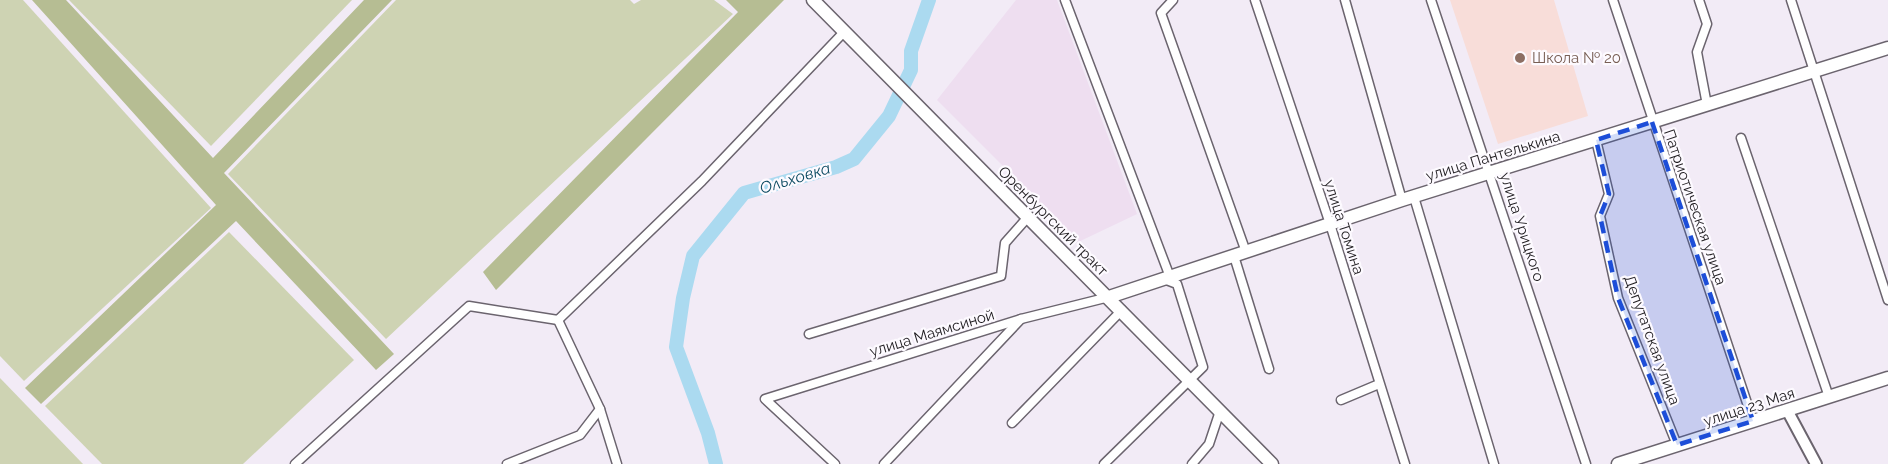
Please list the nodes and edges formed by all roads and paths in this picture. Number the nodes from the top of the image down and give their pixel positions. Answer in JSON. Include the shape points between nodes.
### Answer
{"nodes":[{"id":1,"x":813,"y":0,"type":"edge"},
{"id":2,"x":1065,"y":0,"type":"edge"},
{"id":3,"x":1173,"y":0,"type":"edge"},
{"id":4,"x":1255,"y":0,"type":"edge"},
{"id":5,"x":1345,"y":0,"type":"edge"},
{"id":6,"x":1431,"y":0,"type":"edge"},
{"id":7,"x":1613,"y":0,"type":"edge"},
{"id":8,"x":1699,"y":0,"type":"edge"},
{"id":9,"x":1791,"y":0,"type":"edge"},
{"id":10,"x":844,"y":32,"type":"junction"},
{"id":11,"x":1888,"y":48,"type":"edge"},
{"id":12,"x":1815,"y":71,"type":"junction"},
{"id":13,"x":1707,"y":105,"type":"junction"},
{"id":14,"x":1652,"y":122,"type":"junction"},
{"id":15,"x":1741,"y":138,"type":"dead end"},
{"id":16,"x":1596,"y":140,"type":"junction"},
{"id":17,"x":1490,"y":173,"type":"junction"},
{"id":18,"x":1408,"y":199,"type":"junction"},
{"id":19,"x":1028,"y":217,"type":"junction"},
{"id":20,"x":1330,"y":224,"type":"junction"},
{"id":21,"x":1240,"y":254,"type":"junction"},
{"id":22,"x":1167,"y":278,"type":"junction"},
{"id":23,"x":1109,"y":297,"type":"junction"},
{"id":24,"x":1888,"y":300,"type":"edge"},
{"id":25,"x":1122,"y":310,"type":"junction"},
{"id":26,"x":1021,"y":319,"type":"junction"},
{"id":27,"x":558,"y":320,"type":"junction"},
{"id":28,"x":809,"y":334,"type":"dead end"},
{"id":29,"x":1269,"y":369,"type":"dead end"},
{"id":30,"x":1888,"y":378,"type":"edge"},
{"id":31,"x":1188,"y":379,"type":"junction"},
{"id":32,"x":1379,"y":384,"type":"junction"},
{"id":33,"x":1829,"y":397,"type":"junction"},
{"id":34,"x":1341,"y":400,"type":"dead end"},
{"id":35,"x":600,"y":409,"type":"junction"},
{"id":36,"x":1787,"y":410,"type":"junction"},
{"id":37,"x":1220,"y":411,"type":"junction"},
{"id":38,"x":1754,"y":421,"type":"junction"},
{"id":39,"x":1012,"y":423,"type":"dead end"},
{"id":40,"x":1677,"y":445,"type":"junction"},
{"id":41,"x":295,"y":464,"type":"edge"},
{"id":42,"x":507,"y":464,"type":"edge"},
{"id":43,"x":617,"y":464,"type":"edge"},
{"id":44,"x":835,"y":464,"type":"edge"},
{"id":45,"x":884,"y":464,"type":"edge"},
{"id":46,"x":1104,"y":464,"type":"edge"},
{"id":47,"x":1192,"y":464,"type":"edge"},
{"id":48,"x":1272,"y":464,"type":"edge"},
{"id":49,"x":1406,"y":464,"type":"edge"},
{"id":50,"x":1494,"y":464,"type":"edge"},
{"id":51,"x":1586,"y":464,"type":"edge"},
{"id":52,"x":1618,"y":464,"type":"edge"},
{"id":53,"x":1816,"y":464,"type":"edge"}],
"edges":[{"from":1,"to":10,"type":"main road","name":"Оренбургский тракт"},
{"from":2,"to":22,"type":"street"},
{"from":3,"to":21,"type":"street","via":[[1161,14]]},
{"from":4,"to":20,"type":"street","name":"улица Томина"},
{"from":5,"to":18,"type":"street"},
{"from":6,"to":17,"type":"street","name":"улица Урицкого"},
{"from":7,"to":14,"type":"street","name":"Патриотическая улица"},
{"from":8,"to":13,"type":"street","via":[[1707,24],[1697,52]]},
{"from":9,"to":12,"type":"street"},
{"from":10,"to":19,"type":"main road","name":"Оренбургский тракт"},
{"from":10,"to":27,"type":"street","via":[[702,182]]},
{"from":11,"to":12,"type":"main road","name":"улица Пантелькина"},
{"from":12,"to":13,"type":"main road","name":"улица Пантелькина"},
{"from":12,"to":24,"type":"street"},
{"from":13,"to":14,"type":"main road","name":"улица Пантелькина"},
{"from":14,"to":16,"type":"main road","name":"улица Пантелькина"},
{"from":14,"to":38,"type":"street","name":"Патриотическая улица"},
{"from":15,"to":33,"type":"street"},
{"from":16,"to":17,"type":"main road","name":"улица Пантелькина"},
{"from":16,"to":40,"type":"street","name":"Депутатская улица","via":[[1609,194],[1600,216],[1618,298]]},
{"from":17,"to":18,"type":"main road","name":"улица Пантелькина"},
{"from":17,"to":51,"type":"street","name":"улица Урицкого"},
{"from":18,"to":20,"type":"main road","name":"улица Пантелькина"},
{"from":18,"to":50,"type":"street"},
{"from":19,"to":23,"type":"main road","name":"Оренбургский тракт"},
{"from":19,"to":28,"type":"street","via":[[1005,243],[1001,276]]},
{"from":20,"to":21,"type":"main road","name":"улица Пантелькина"},
{"from":20,"to":32,"type":"street","name":"улица Томина"},
{"from":21,"to":22,"type":"main road","name":"улица Пантелькина"},
{"from":21,"to":29,"type":"street"},
{"from":22,"to":23,"type":"main road","name":"улица Пантелькина"},
{"from":22,"to":31,"type":"street","via":[[1176,284],[1203,367]]},
{"from":23,"to":25,"type":"main road","name":"Оренбургский тракт"},
{"from":23,"to":26,"type":"street","name":"улица Маямсиной"},
{"from":25,"to":31,"type":"main road","name":"Оренбургский тракт"},
{"from":25,"to":39,"type":"street"},
{"from":26,"to":44,"type":"street","name":"улица Маямсиной","via":[[765,399]]},
{"from":26,"to":45,"type":"street"},
{"from":27,"to":35,"type":"street"},
{"from":27,"to":41,"type":"street","via":[[469,306]]},
{"from":30,"to":33,"type":"main road","name":"улица 23 Мая"},
{"from":31,"to":37,"type":"main road","name":"Оренбургский тракт"},
{"from":31,"to":46,"type":"street"},
{"from":32,"to":34,"type":"street"},
{"from":32,"to":49,"type":"street","name":"улица Томина"},
{"from":33,"to":36,"type":"main road","name":"улица 23 Мая"},
{"from":35,"to":42,"type":"street","via":[[580,435]]},
{"from":35,"to":43,"type":"street"},
{"from":36,"to":38,"type":"main road","name":"улица 23 Мая"},
{"from":36,"to":53,"type":"street"},
{"from":37,"to":47,"type":"street","via":[[1209,444]]},
{"from":37,"to":48,"type":"main road","name":"Оренбургский тракт"},
{"from":38,"to":40,"type":"main road","name":"улица 23 Мая"},
{"from":40,"to":52,"type":"main road","name":"улица 23 Мая"}]}
